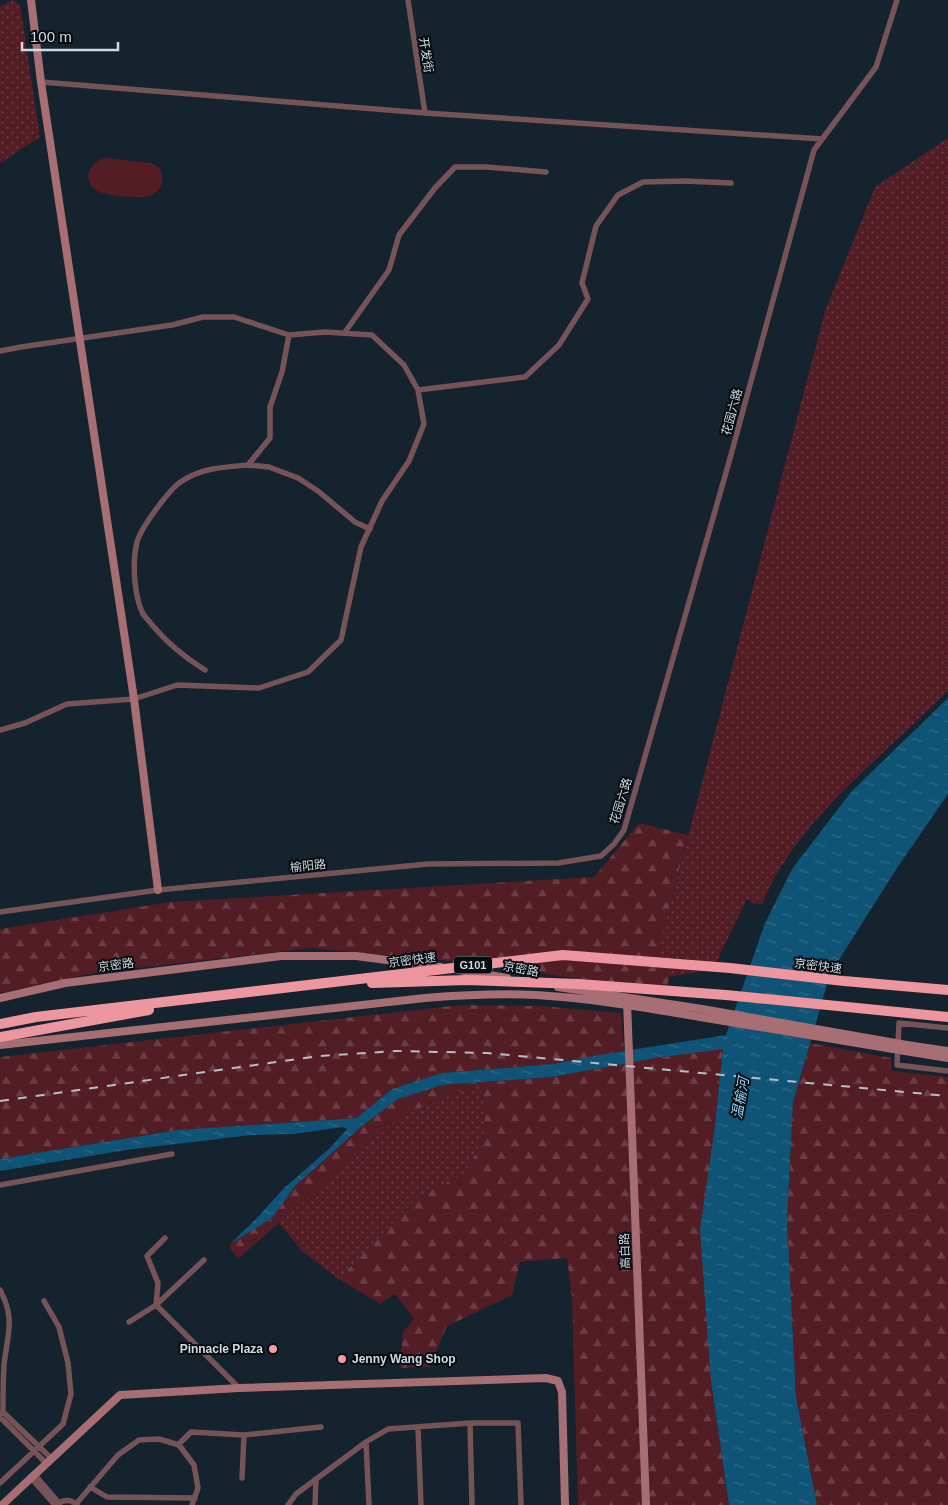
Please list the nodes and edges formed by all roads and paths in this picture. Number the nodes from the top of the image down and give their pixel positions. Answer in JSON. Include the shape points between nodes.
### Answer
{"nodes":[{"id":1,"x":31,"y":0,"type":"edge"},
{"id":2,"x":408,"y":0,"type":"edge"},
{"id":3,"x":897,"y":0,"type":"edge"},
{"id":4,"x":41,"y":82,"type":"junction"},
{"id":5,"x":425,"y":113,"type":"junction"},
{"id":6,"x":822,"y":139,"type":"junction"},
{"id":7,"x":546,"y":172,"type":"dead end"},
{"id":8,"x":730,"y":183,"type":"dead end"},
{"id":9,"x":345,"y":332,"type":"dead end"},
{"id":10,"x":289,"y":335,"type":"junction"},
{"id":11,"x":79,"y":339,"type":"junction"},
{"id":12,"x":0,"y":351,"type":"edge"},
{"id":13,"x":418,"y":390,"type":"junction"},
{"id":14,"x":248,"y":465,"type":"junction"},
{"id":15,"x":370,"y":529,"type":"junction"},
{"id":16,"x":205,"y":670,"type":"dead end"},
{"id":17,"x":134,"y":699,"type":"junction"},
{"id":18,"x":0,"y":730,"type":"edge"},
{"id":19,"x":614,"y":844,"type":"joint"},
{"id":20,"x":158,"y":890,"type":"junction"},
{"id":21,"x":0,"y":912,"type":"edge"},
{"id":22,"x":948,"y":990,"type":"edge"},
{"id":23,"x":0,"y":998,"type":"edge"},
{"id":24,"x":627,"y":1001,"type":"junction"},
{"id":25,"x":948,"y":1017,"type":"edge"},
{"id":26,"x":0,"y":1024,"type":"edge"},
{"id":27,"x":948,"y":1028,"type":"edge"},
{"id":28,"x":0,"y":1037,"type":"edge"},
{"id":29,"x":0,"y":1045,"type":"edge"},
{"id":30,"x":906,"y":1048,"type":"junction"},
{"id":31,"x":948,"y":1051,"type":"edge"},
{"id":32,"x":948,"y":1058,"type":"edge"},
{"id":33,"x":948,"y":1071,"type":"edge"},
{"id":34,"x":172,"y":1154,"type":"dead end"},
{"id":35,"x":0,"y":1185,"type":"edge"},
{"id":36,"x":165,"y":1238,"type":"dead end"},
{"id":37,"x":204,"y":1260,"type":"dead end"},
{"id":38,"x":0,"y":1290,"type":"edge"},
{"id":39,"x":44,"y":1301,"type":"dead end"},
{"id":40,"x":156,"y":1305,"type":"junction"},
{"id":41,"x":129,"y":1322,"type":"dead end"},
{"id":42,"x":239,"y":1388,"type":"junction"},
{"id":43,"x":1,"y":1415,"type":"edge"},
{"id":44,"x":470,"y":1423,"type":"junction"},
{"id":45,"x":321,"y":1427,"type":"dead end"},
{"id":46,"x":418,"y":1427,"type":"junction"},
{"id":47,"x":244,"y":1435,"type":"junction"},
{"id":48,"x":366,"y":1442,"type":"junction"},
{"id":49,"x":178,"y":1445,"type":"junction"},
{"id":50,"x":36,"y":1448,"type":"junction"},
{"id":51,"x":49,"y":1461,"type":"junction"},
{"id":52,"x":32,"y":1476,"type":"junction"},
{"id":53,"x":242,"y":1478,"type":"dead end"},
{"id":54,"x":316,"y":1479,"type":"junction"},
{"id":55,"x":0,"y":1482,"type":"edge"},
{"id":56,"x":90,"y":1487,"type":"junction"},
{"id":57,"x":195,"y":1498,"type":"junction"},
{"id":58,"x":57,"y":1504,"type":"edge"},
{"id":59,"x":76,"y":1504,"type":"edge"},
{"id":60,"x":2,"y":1505,"type":"edge"},
{"id":61,"x":192,"y":1505,"type":"edge"},
{"id":62,"x":288,"y":1505,"type":"edge"},
{"id":63,"x":315,"y":1505,"type":"edge"},
{"id":64,"x":369,"y":1505,"type":"edge"},
{"id":65,"x":421,"y":1505,"type":"edge"},
{"id":66,"x":472,"y":1505,"type":"edge"},
{"id":67,"x":521,"y":1505,"type":"edge"},
{"id":68,"x":565,"y":1505,"type":"edge"},
{"id":69,"x":646,"y":1505,"type":"edge"}],
"edges":[{"from":1,"to":4,"type":"main road"},
{"from":2,"to":5,"type":"street","name":"开发街"},
{"from":3,"to":6,"type":"street","name":"花园六路","via":[[876,67]]},
{"from":4,"to":5,"type":"street"},
{"from":4,"to":11,"type":"main road"},
{"from":5,"to":6,"type":"street"},
{"from":6,"to":19,"type":"street","name":"花园六路","via":[[814,150],[624,830]]},
{"from":7,"to":9,"type":"street","via":[[455,167],[399,235],[389,270]]},
{"from":8,"to":13,"type":"street","via":[[643,182],[618,195],[596,226],[582,283],[588,299],[558,345],[525,377]]},
{"from":10,"to":11,"type":"street","via":[[234,317],[203,317]]},
{"from":10,"to":13,"type":"street","via":[[325,332],[372,335],[404,365]]},
{"from":10,"to":14,"type":"street","via":[[282,372],[270,407],[270,438]]},
{"from":11,"to":12,"type":"street"},
{"from":11,"to":17,"type":"main road"},
{"from":13,"to":15,"type":"street","via":[[424,424],[409,461],[382,501]]},
{"from":14,"to":15,"type":"street","via":[[269,467],[298,478],[354,522]]},
{"from":14,"to":16,"type":"street","via":[[214,467],[181,481],[161,501],[137,541],[134,582],[143,613],[168,643]]},
{"from":15,"to":17,"type":"street","via":[[362,547],[341,640],[308,672],[259,688],[178,685]]},
{"from":17,"to":18,"type":"street","via":[[67,704],[25,723]]},
{"from":17,"to":20,"type":"main road"},
{"from":19,"to":20,"type":"street","name":"榆阳路","via":[[601,856],[558,863],[428,864]]},
{"from":20,"to":21,"type":"street","name":"榆阳路"},
{"from":22,"to":26,"type":"highway","name":"京密快速","number":"G101","bridge":true,"via":[[563,955],[36,1017]]},
{"from":23,"to":24,"type":"main road","name":"京密路","number":"G101","via":[[75,982],[281,956],[356,956],[487,974]]},
{"from":24,"to":29,"type":"main road","name":"京密路","number":"G101","via":[[484,994],[425,998]]},
{"from":24,"to":30,"type":"main road","name":"京密路","number":"G101","bridge":true},
{"from":24,"to":69,"type":"main road","name":"高白路"},
{"from":25,"to":28,"type":"highway","name":"京密快速","number":"G101","bridge":true,"via":[[726,995],[467,980],[362,984],[238,995]]},
{"from":27,"to":33,"type":"street","via":[[899,1023],[897,1065]]},
{"from":30,"to":31,"type":"main road","name":"京密路","number":"G101"},
{"from":30,"to":32,"type":"main road","name":"京密路","number":"G101"},
{"from":34,"to":35,"type":"street"},
{"from":36,"to":40,"type":"street","via":[[147,1256],[158,1283]]},
{"from":37,"to":40,"type":"street"},
{"from":38,"to":43,"type":"street","via":[[7,1303],[10,1328]]},
{"from":39,"to":50,"type":"street","via":[[59,1327],[68,1363],[71,1394],[63,1424]]},
{"from":40,"to":41,"type":"street"},
{"from":40,"to":42,"type":"street"},
{"from":42,"to":51,"type":"main road","via":[[120,1395]]},
{"from":42,"to":68,"type":"main road","via":[[546,1378],[558,1381],[562,1392]]},
{"from":43,"to":50,"type":"street"},
{"from":44,"to":46,"type":"street"},
{"from":44,"to":66,"type":"street"},
{"from":44,"to":67,"type":"street","via":[[518,1423]]},
{"from":45,"to":47,"type":"street"},
{"from":46,"to":48,"type":"street","via":[[388,1429]]},
{"from":46,"to":65,"type":"street"},
{"from":47,"to":49,"type":"street","via":[[191,1432]]},
{"from":47,"to":53,"type":"street"},
{"from":48,"to":54,"type":"street"},
{"from":48,"to":64,"type":"street"},
{"from":49,"to":56,"type":"street","via":[[159,1439],[139,1440],[118,1455]]},
{"from":49,"to":57,"type":"street","via":[[194,1465],[198,1488]]},
{"from":50,"to":51,"type":"street"},
{"from":50,"to":55,"type":"street"},
{"from":51,"to":52,"type":"main road"},
{"from":52,"to":58,"type":"street"},
{"from":52,"to":60,"type":"main road"},
{"from":54,"to":62,"type":"street","via":[[296,1494]]},
{"from":54,"to":63,"type":"street"},
{"from":56,"to":57,"type":"street","via":[[107,1497]]},
{"from":56,"to":59,"type":"street"},
{"from":57,"to":61,"type":"street"},
{"from":58,"to":59,"type":"street","via":[[67,1500]]}]}
